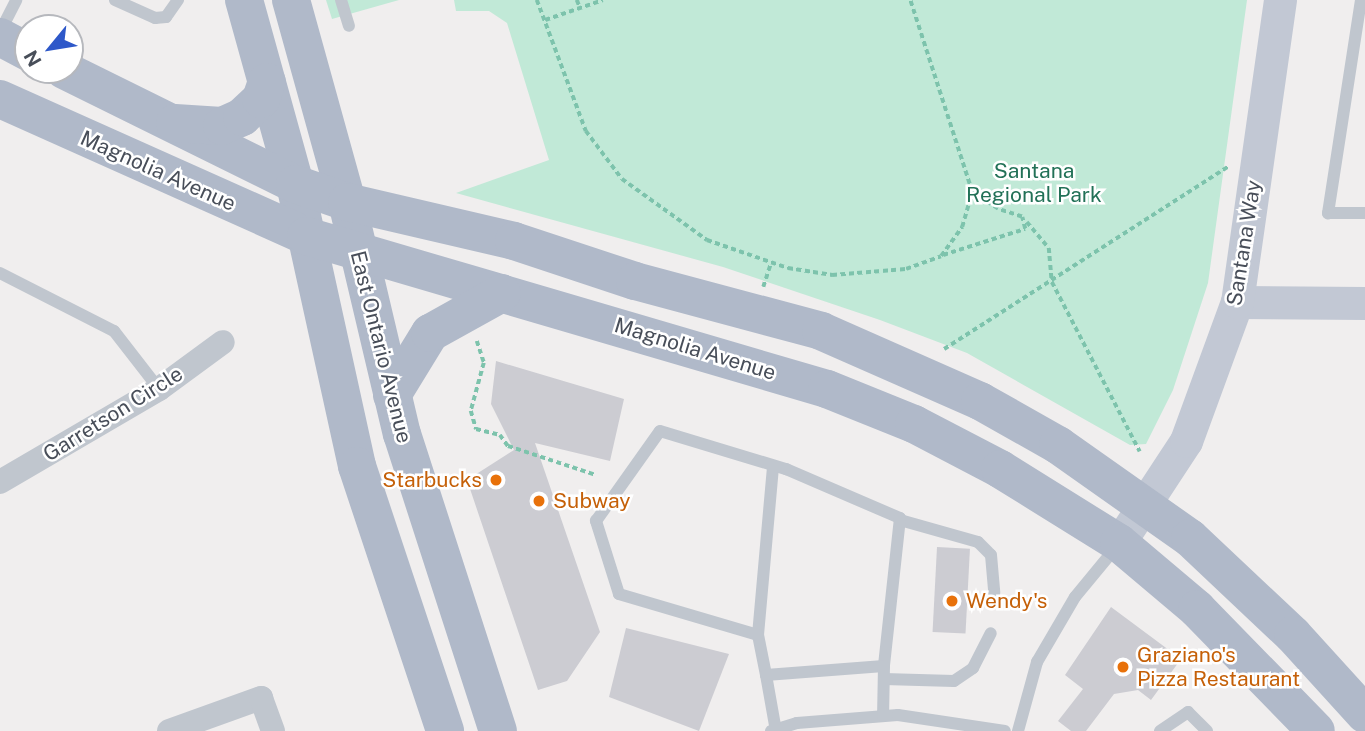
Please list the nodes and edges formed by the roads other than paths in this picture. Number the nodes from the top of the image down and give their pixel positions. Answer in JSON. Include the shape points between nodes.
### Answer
{"nodes":[{"id":1,"x":16,"y":0,"type":"edge"},
{"id":2,"x":115,"y":0,"type":"edge"},
{"id":3,"x":178,"y":0,"type":"edge"},
{"id":4,"x":244,"y":0,"type":"edge"},
{"id":5,"x":291,"y":0,"type":"edge"},
{"id":6,"x":341,"y":0,"type":"edge"},
{"id":7,"x":1280,"y":0,"type":"edge"},
{"id":8,"x":1361,"y":0,"type":"edge"},
{"id":9,"x":349,"y":26,"type":"dead end"},
{"id":10,"x":0,"y":32,"type":"edge"},
{"id":11,"x":84,"y":80,"type":"edge"},
{"id":12,"x":267,"y":82,"type":"junction"},
{"id":13,"x":0,"y":99,"type":"edge"},
{"id":14,"x":167,"y":123,"type":"junction"},
{"id":15,"x":295,"y":184,"type":"junction"},
{"id":16,"x":347,"y":202,"type":"junction"},
{"id":17,"x":1365,"y":213,"type":"edge"},
{"id":18,"x":306,"y":236,"type":"junction"},
{"id":19,"x":356,"y":251,"type":"junction"},
{"id":20,"x":0,"y":273,"type":"edge"},
{"id":21,"x":502,"y":293,"type":"junction"},
{"id":22,"x":1237,"y":302,"type":"junction"},
{"id":23,"x":1365,"y":303,"type":"edge"},
{"id":24,"x":223,"y":342,"type":"dead end"},
{"id":25,"x":159,"y":389,"type":"junction"},
{"id":26,"x":392,"y":395,"type":"junction"},
{"id":27,"x":773,"y":466,"type":"junction"},
{"id":28,"x":0,"y":482,"type":"edge"},
{"id":29,"x":1145,"y":506,"type":"junction"},
{"id":30,"x":900,"y":520,"type":"junction"},
{"id":31,"x":1119,"y":543,"type":"junction"},
{"id":32,"x":994,"y":593,"type":"dead end"},
{"id":33,"x":991,"y":633,"type":"dead end"},
{"id":34,"x":758,"y":635,"type":"junction"},
{"id":35,"x":884,"y":672,"type":"junction"},
{"id":36,"x":766,"y":675,"type":"junction"},
{"id":37,"x":1365,"y":714,"type":"edge"},
{"id":38,"x":883,"y":716,"type":"junction"},
{"id":39,"x":774,"y":730,"type":"edge"},
{"id":40,"x":170,"y":731,"type":"edge"},
{"id":41,"x":273,"y":731,"type":"edge"},
{"id":42,"x":445,"y":731,"type":"edge"},
{"id":43,"x":498,"y":731,"type":"edge"},
{"id":44,"x":1004,"y":731,"type":"edge"},
{"id":45,"x":1018,"y":731,"type":"edge"},
{"id":46,"x":1160,"y":731,"type":"edge"},
{"id":47,"x":1207,"y":731,"type":"edge"},
{"id":48,"x":1316,"y":731,"type":"edge"}],
"edges":[{"from":1,"to":10,"type":"lane"},
{"from":2,"to":3,"type":"lane","via":[[155,18],[166,17]]},
{"from":4,"to":12,"type":"main road"},
{"from":5,"to":16,"type":"main road","name":"East Ontario Avenue"},
{"from":6,"to":9,"type":"lane"},
{"from":7,"to":22,"type":"street","name":"Santana Way"},
{"from":8,"to":17,"type":"lane","via":[[1328,213]]},
{"from":11,"to":14,"type":"main road","name":"Magnolia Avenue"},
{"from":12,"to":14,"type":"main road","via":[[261,99],[222,126]]},
{"from":12,"to":15,"type":"main road"},
{"from":13,"to":18,"type":"main road","name":"Magnolia Avenue"},
{"from":14,"to":15,"type":"main road","name":"Magnolia Avenue"},
{"from":15,"to":16,"type":"main road","name":"Magnolia Avenue"},
{"from":15,"to":18,"type":"main road"},
{"from":16,"to":19,"type":"main road","name":"East Ontario Avenue"},
{"from":16,"to":29,"type":"main road","name":"Magnolia Avenue","via":[[514,241],[635,281],[821,331],[980,401],[1059,445]]},
{"from":18,"to":19,"type":"main road","name":"Magnolia Avenue"},
{"from":18,"to":42,"type":"main road","via":[[358,466]]},
{"from":19,"to":21,"type":"main road","name":"Magnolia Avenue"},
{"from":19,"to":26,"type":"main road","name":"East Ontario Avenue"},
{"from":20,"to":25,"type":"lane","via":[[114,331]]},
{"from":21,"to":26,"type":"main road","via":[[429,333]]},
{"from":21,"to":31,"type":"main road","name":"Magnolia Avenue","via":[[827,389],[914,424],[1000,469]]},
{"from":22,"to":23,"type":"street"},
{"from":22,"to":29,"type":"street","name":"Santana Way","via":[[1186,441]]},
{"from":24,"to":25,"type":"street","name":"Garretson Circle"},
{"from":25,"to":28,"type":"street","name":"Garretson Circle"},
{"from":26,"to":43,"type":"main road","name":"East Ontario Avenue"},
{"from":27,"to":30,"type":"lane"},
{"from":27,"to":34,"type":"lane"},
{"from":27,"to":34,"type":"lane","via":[[660,431],[596,521],[619,594]]},
{"from":29,"to":31,"type":"street","name":"Santana Way"},
{"from":29,"to":37,"type":"main road","name":"Magnolia Avenue","via":[[1190,538],[1293,635]]},
{"from":30,"to":32,"type":"lane","via":[[978,542],[991,555]]},
{"from":30,"to":35,"type":"lane"},
{"from":31,"to":45,"type":"lane","via":[[1075,597],[1037,662]]},
{"from":31,"to":48,"type":"main road","name":"Magnolia Avenue","via":[[1197,609]]},
{"from":33,"to":35,"type":"lane","via":[[973,668],[954,681]]},
{"from":34,"to":36,"type":"lane"},
{"from":35,"to":36,"type":"lane"},
{"from":35,"to":38,"type":"lane"},
{"from":36,"to":39,"type":"lane"},
{"from":38,"to":39,"type":"lane","via":[[797,723]]},
{"from":38,"to":44,"type":"lane"},
{"from":40,"to":41,"type":"street","via":[[261,698]]},
{"from":46,"to":47,"type":"lane","via":[[1188,712]]}]}
